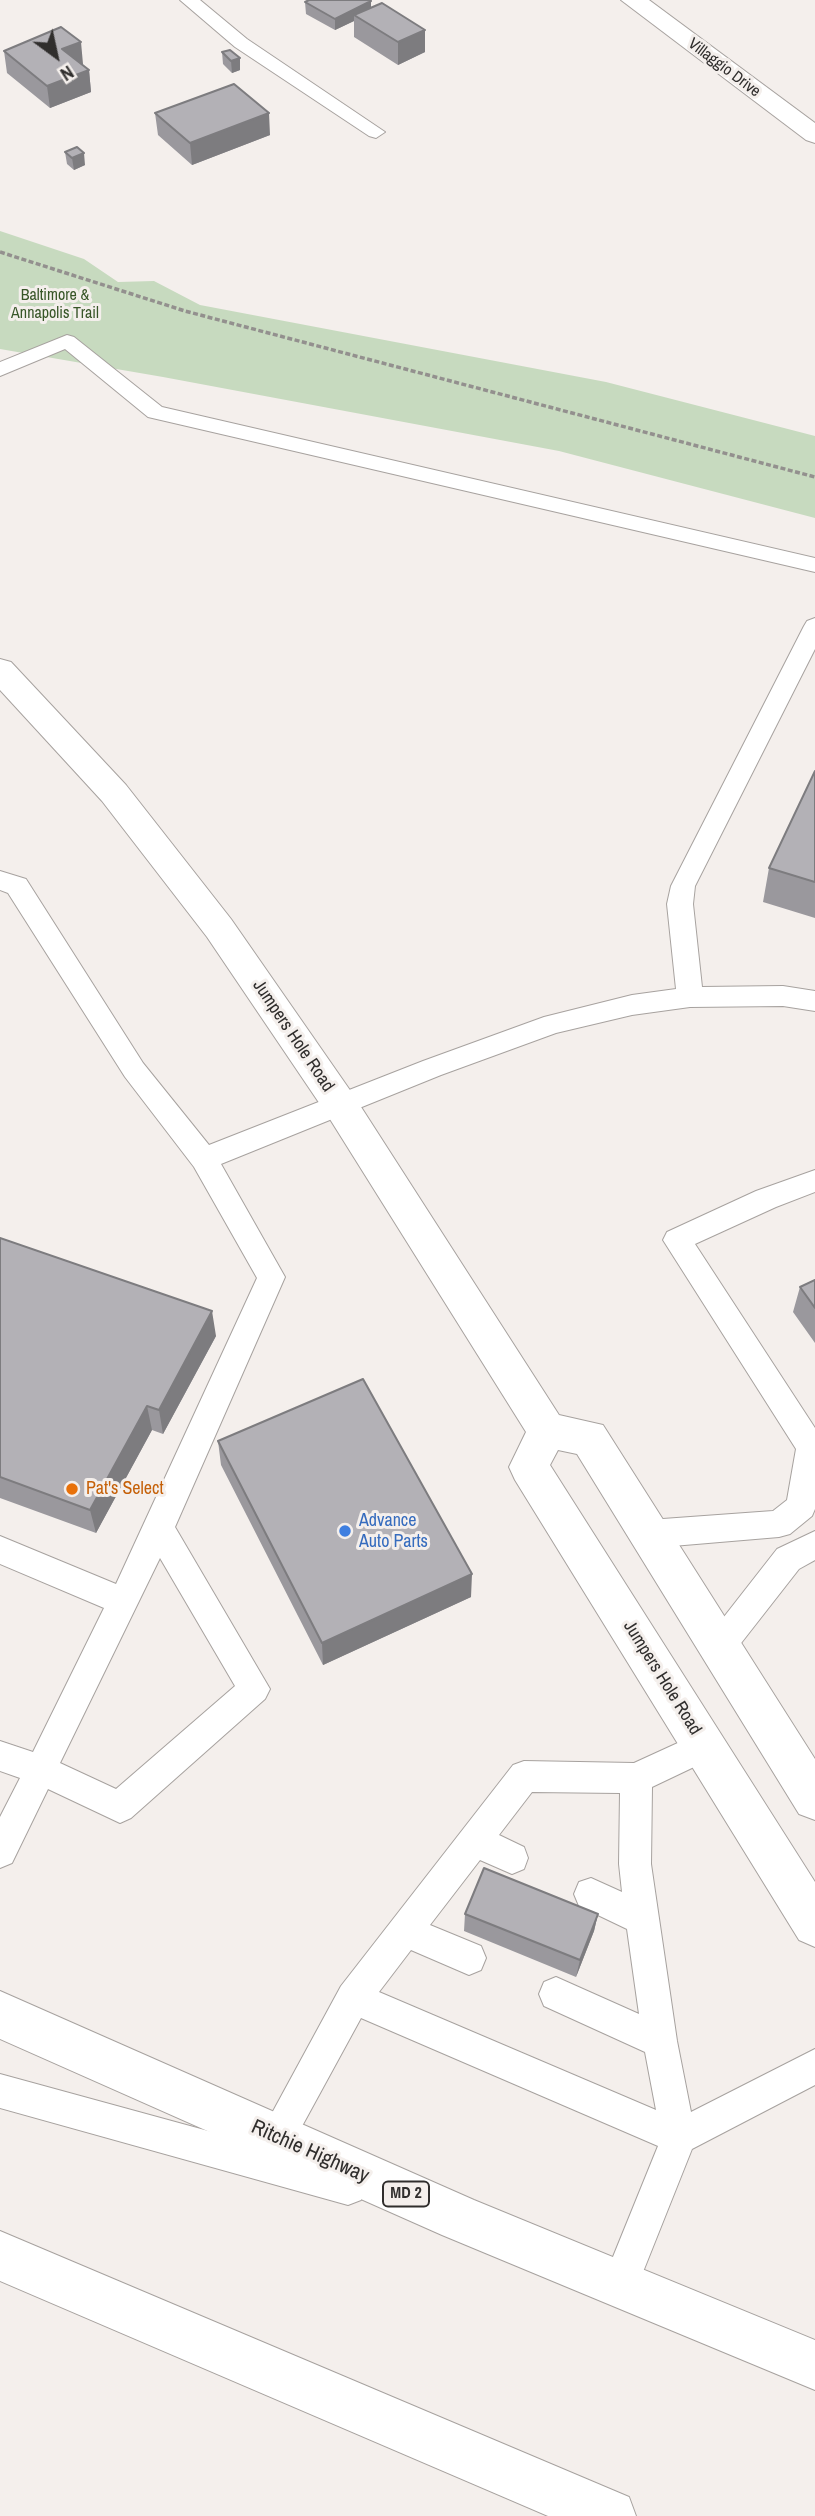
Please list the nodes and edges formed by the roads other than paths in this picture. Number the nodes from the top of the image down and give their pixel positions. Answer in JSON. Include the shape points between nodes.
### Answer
{"nodes":[{"id":1,"x":189,"y":0,"type":"edge"},
{"id":2,"x":633,"y":0,"type":"edge"},
{"id":3,"x":376,"y":132,"type":"dead end"},
{"id":4,"x":815,"y":135,"type":"edge"},
{"id":5,"x":0,"y":370,"type":"edge"},
{"id":6,"x":815,"y":565,"type":"edge"},
{"id":7,"x":815,"y":626,"type":"edge"},
{"id":8,"x":0,"y":670,"type":"edge"},
{"id":9,"x":0,"y":880,"type":"edge"},
{"id":10,"x":690,"y":997,"type":"junction"},
{"id":11,"x":815,"y":1001,"type":"edge"},
{"id":12,"x":341,"y":1106,"type":"junction"},
{"id":13,"x":204,"y":1159,"type":"junction"},
{"id":14,"x":815,"y":1181,"type":"edge"},
{"id":15,"x":547,"y":1431,"type":"junction"},
{"id":16,"x":813,"y":1448,"type":"edge"},
{"id":17,"x":159,"y":1528,"type":"junction"},
{"id":18,"x":649,"y":1534,"type":"junction"},
{"id":19,"x":815,"y":1545,"type":"edge"},
{"id":20,"x":0,"y":1550,"type":"edge"},
{"id":21,"x":123,"y":1602,"type":"junction"},
{"id":22,"x":720,"y":1646,"type":"junction"},
{"id":23,"x":704,"y":1746,"type":"junction"},
{"id":24,"x":0,"y":1756,"type":"edge"},
{"id":25,"x":41,"y":1770,"type":"junction"},
{"id":26,"x":636,"y":1778,"type":"junction"},
{"id":27,"x":815,"y":1798,"type":"edge"},
{"id":28,"x":475,"y":1841,"type":"junction"},
{"id":29,"x":0,"y":1852,"type":"edge"},
{"id":30,"x":512,"y":1858,"type":"dead end"},
{"id":31,"x":591,"y":1894,"type":"dead end"},
{"id":32,"x":642,"y":1919,"type":"junction"},
{"id":33,"x":815,"y":1924,"type":"edge"},
{"id":34,"x":405,"y":1931,"type":"junction"},
{"id":35,"x":469,"y":1958,"type":"dead end"},
{"id":36,"x":556,"y":1994,"type":"dead end"},
{"id":37,"x":353,"y":1998,"type":"junction"},
{"id":38,"x":0,"y":2015,"type":"edge"},
{"id":39,"x":660,"y":2041,"type":"junction"},
{"id":40,"x":815,"y":2066,"type":"edge"},
{"id":41,"x":0,"y":2091,"type":"edge"},
{"id":42,"x":679,"y":2137,"type":"junction"},
{"id":43,"x":277,"y":2138,"type":"junction"},
{"id":44,"x":459,"y":2218,"type":"junction"},
{"id":45,"x":0,"y":2256,"type":"edge"},
{"id":46,"x":620,"y":2284,"type":"junction"},
{"id":47,"x":813,"y":2361,"type":"edge"},
{"id":48,"x":610,"y":2516,"type":"edge"}],
"edges":[{"from":1,"to":3,"type":"lane","via":[[241,43]]},
{"from":2,"to":4,"type":"main road","name":"Villaggio Drive"},
{"from":5,"to":6,"type":"lane","via":[[67,341],[155,412]]},
{"from":7,"to":10,"type":"lane","via":[[683,886],[680,904]]},
{"from":8,"to":12,"type":"main road","name":"Jumpers Hole Road","via":[[114,793],[219,928]]},
{"from":9,"to":13,"type":"lane","via":[[17,886],[134,1070]]},
{"from":10,"to":11,"type":"lane","via":[[783,996]]},
{"from":10,"to":12,"type":"lane","via":[[553,1024]]},
{"from":12,"to":13,"type":"lane"},
{"from":12,"to":15,"type":"main road","name":"Jumpers Hole Road"},
{"from":13,"to":17,"type":"lane","via":[[271,1277]]},
{"from":14,"to":16,"type":"lane","via":[[677,1240]]},
{"from":15,"to":18,"type":"main road","via":[[589,1438]]},
{"from":15,"to":23,"type":"main road","name":"Jumpers Hole Road","via":[[529,1467]]},
{"from":16,"to":18,"type":"lane","via":[[801,1507],[779,1524]]},
{"from":17,"to":21,"type":"lane"},
{"from":17,"to":25,"type":"lane","via":[[254,1689],[120,1807]]},
{"from":18,"to":22,"type":"main road"},
{"from":19,"to":22,"type":"lane","via":[[788,1559]]},
{"from":20,"to":21,"type":"lane"},
{"from":21,"to":25,"type":"lane"},
{"from":22,"to":27,"type":"main road"},
{"from":23,"to":26,"type":"lane"},
{"from":23,"to":33,"type":"main road","name":"Jumpers Hole Road"},
{"from":24,"to":25,"type":"lane"},
{"from":25,"to":29,"type":"lane"},
{"from":26,"to":28,"type":"lane","via":[[524,1776]]},
{"from":26,"to":32,"type":"lane","via":[[635,1864]]},
{"from":28,"to":30,"type":"lane"},
{"from":28,"to":34,"type":"lane"},
{"from":31,"to":32,"type":"lane"},
{"from":32,"to":39,"type":"lane"},
{"from":34,"to":35,"type":"lane"},
{"from":34,"to":37,"type":"lane"},
{"from":36,"to":39,"type":"lane"},
{"from":37,"to":42,"type":"lane"},
{"from":37,"to":43,"type":"lane"},
{"from":38,"to":43,"type":"main road","name":"Ritchie Highway","number":"MD 2"},
{"from":39,"to":42,"type":"lane"},
{"from":40,"to":42,"type":"lane"},
{"from":41,"to":44,"type":"lane"},
{"from":42,"to":46,"type":"lane"},
{"from":43,"to":44,"type":"main road","name":"Ritchie Highway","number":"MD 2"},
{"from":44,"to":46,"type":"main road","name":"Ritchie Highway","number":"MD 2"},
{"from":45,"to":48,"type":"main road"},
{"from":46,"to":47,"type":"main road","name":"Ritchie Highway","number":"MD 2"}]}
